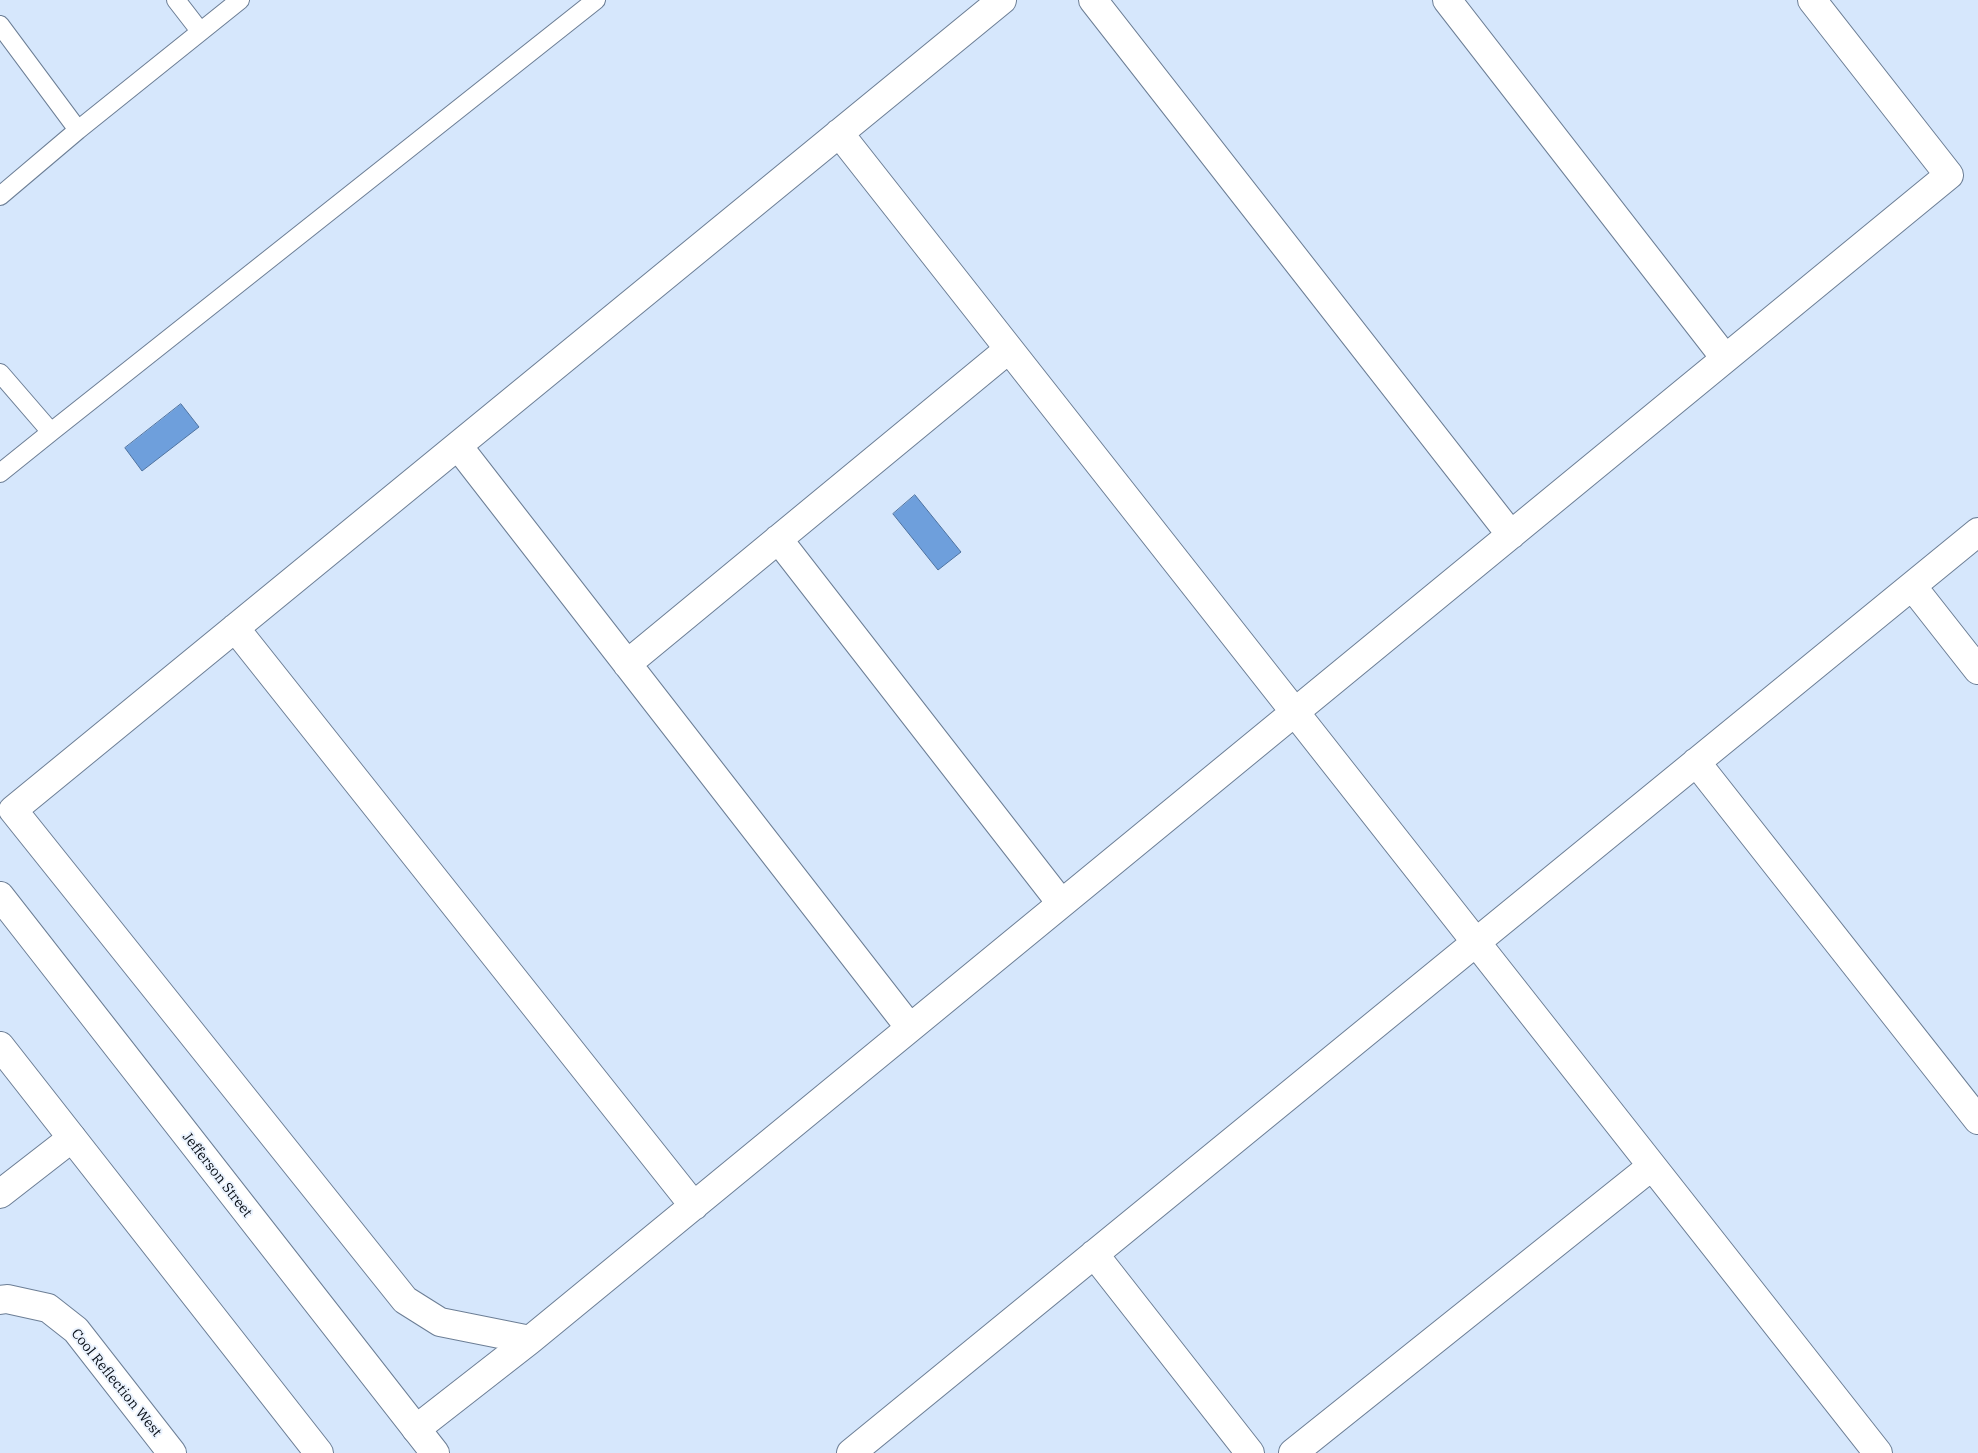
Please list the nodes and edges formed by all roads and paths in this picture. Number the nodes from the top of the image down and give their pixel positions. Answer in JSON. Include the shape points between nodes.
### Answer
{"nodes":[{"id":1,"x":176,"y":0,"type":"edge"},
{"id":2,"x":240,"y":0,"type":"edge"},
{"id":3,"x":596,"y":0,"type":"edge"},
{"id":4,"x":1002,"y":0,"type":"edge"},
{"id":5,"x":1093,"y":0,"type":"edge"},
{"id":6,"x":1447,"y":0,"type":"edge"},
{"id":7,"x":1812,"y":0,"type":"edge"},
{"id":8,"x":0,"y":25,"type":"edge"},
{"id":9,"x":200,"y":31,"type":"junction"},
{"id":10,"x":78,"y":130,"type":"junction"},
{"id":11,"x":839,"y":133,"type":"junction"},
{"id":12,"x":0,"y":196,"type":"edge"},
{"id":13,"x":1009,"y":349,"type":"junction"},
{"id":14,"x":1725,"y":358,"type":"junction"},
{"id":15,"x":0,"y":373,"type":"edge"},
{"id":16,"x":51,"y":432,"type":"junction"},
{"id":17,"x":458,"y":446,"type":"junction"},
{"id":18,"x":0,"y":473,"type":"edge"},
{"id":19,"x":1978,"y":532,"type":"edge"},
{"id":20,"x":1511,"y":534,"type":"junction"},
{"id":21,"x":778,"y":539,"type":"junction"},
{"id":22,"x":1912,"y":586,"type":"junction"},
{"id":23,"x":235,"y":628,"type":"junction"},
{"id":24,"x":627,"y":664,"type":"junction"},
{"id":25,"x":1978,"y":670,"type":"edge"},
{"id":26,"x":1295,"y":712,"type":"junction"},
{"id":27,"x":1696,"y":762,"type":"junction"},
{"id":28,"x":0,"y":896,"type":"edge"},
{"id":29,"x":1061,"y":904,"type":"junction"},
{"id":30,"x":1476,"y":942,"type":"junction"},
{"id":31,"x":910,"y":1028,"type":"junction"},
{"id":32,"x":0,"y":1046,"type":"edge"},
{"id":33,"x":1978,"y":1120,"type":"edge"},
{"id":34,"x":72,"y":1138,"type":"junction"},
{"id":35,"x":1652,"y":1166,"type":"junction"},
{"id":36,"x":0,"y":1194,"type":"edge"},
{"id":37,"x":694,"y":1206,"type":"junction"},
{"id":38,"x":1094,"y":1254,"type":"junction"},
{"id":39,"x":0,"y":1300,"type":"edge"},
{"id":40,"x":530,"y":1340,"type":"junction"},
{"id":41,"x":416,"y":1429,"type":"junction"},
{"id":42,"x":881,"y":1444,"type":"edge"},
{"id":43,"x":172,"y":1453,"type":"edge"},
{"id":44,"x":319,"y":1453,"type":"edge"},
{"id":45,"x":435,"y":1453,"type":"edge"},
{"id":46,"x":851,"y":1453,"type":"edge"},
{"id":47,"x":1250,"y":1453,"type":"edge"},
{"id":48,"x":1293,"y":1453,"type":"edge"},
{"id":49,"x":1878,"y":1453,"type":"edge"}],
"edges":[{"from":1,"to":9,"type":"lane"},
{"from":2,"to":9,"type":"lane"},
{"from":3,"to":16,"type":"lane"},
{"from":4,"to":11,"type":"street"},
{"from":5,"to":20,"type":"street"},
{"from":6,"to":14,"type":"street"},
{"from":7,"to":14,"type":"street","via":[[1949,175]]},
{"from":8,"to":10,"type":"lane"},
{"from":9,"to":10,"type":"lane"},
{"from":10,"to":12,"type":"lane"},
{"from":11,"to":13,"type":"street"},
{"from":11,"to":17,"type":"street"},
{"from":13,"to":21,"type":"street"},
{"from":13,"to":26,"type":"street"},
{"from":14,"to":20,"type":"street"},
{"from":15,"to":16,"type":"lane"},
{"from":16,"to":18,"type":"lane"},
{"from":17,"to":23,"type":"street"},
{"from":17,"to":24,"type":"street"},
{"from":19,"to":22,"type":"street"},
{"from":20,"to":26,"type":"street"},
{"from":21,"to":24,"type":"street"},
{"from":21,"to":29,"type":"street"},
{"from":22,"to":25,"type":"street"},
{"from":22,"to":27,"type":"street"},
{"from":23,"to":37,"type":"street"},
{"from":23,"to":40,"type":"street","via":[[13,810],[405,1300],[440,1322]]},
{"from":24,"to":31,"type":"street"},
{"from":26,"to":29,"type":"street"},
{"from":26,"to":30,"type":"street"},
{"from":27,"to":30,"type":"street"},
{"from":27,"to":33,"type":"street"},
{"from":28,"to":41,"type":"street","name":"Jefferson Street"},
{"from":29,"to":31,"type":"street"},
{"from":30,"to":35,"type":"street"},
{"from":30,"to":38,"type":"street"},
{"from":31,"to":37,"type":"street"},
{"from":32,"to":34,"type":"street"},
{"from":34,"to":36,"type":"street"},
{"from":34,"to":44,"type":"street"},
{"from":35,"to":48,"type":"street"},
{"from":35,"to":49,"type":"street"},
{"from":37,"to":40,"type":"street"},
{"from":38,"to":42,"type":"street"},
{"from":38,"to":47,"type":"street"},
{"from":39,"to":43,"type":"street","name":"Cool Reflection West","via":[[48,1308],[76,1330]]},
{"from":40,"to":41,"type":"street"},
{"from":41,"to":45,"type":"street","name":"Jefferson Street"},
{"from":42,"to":46,"type":"street"}]}
